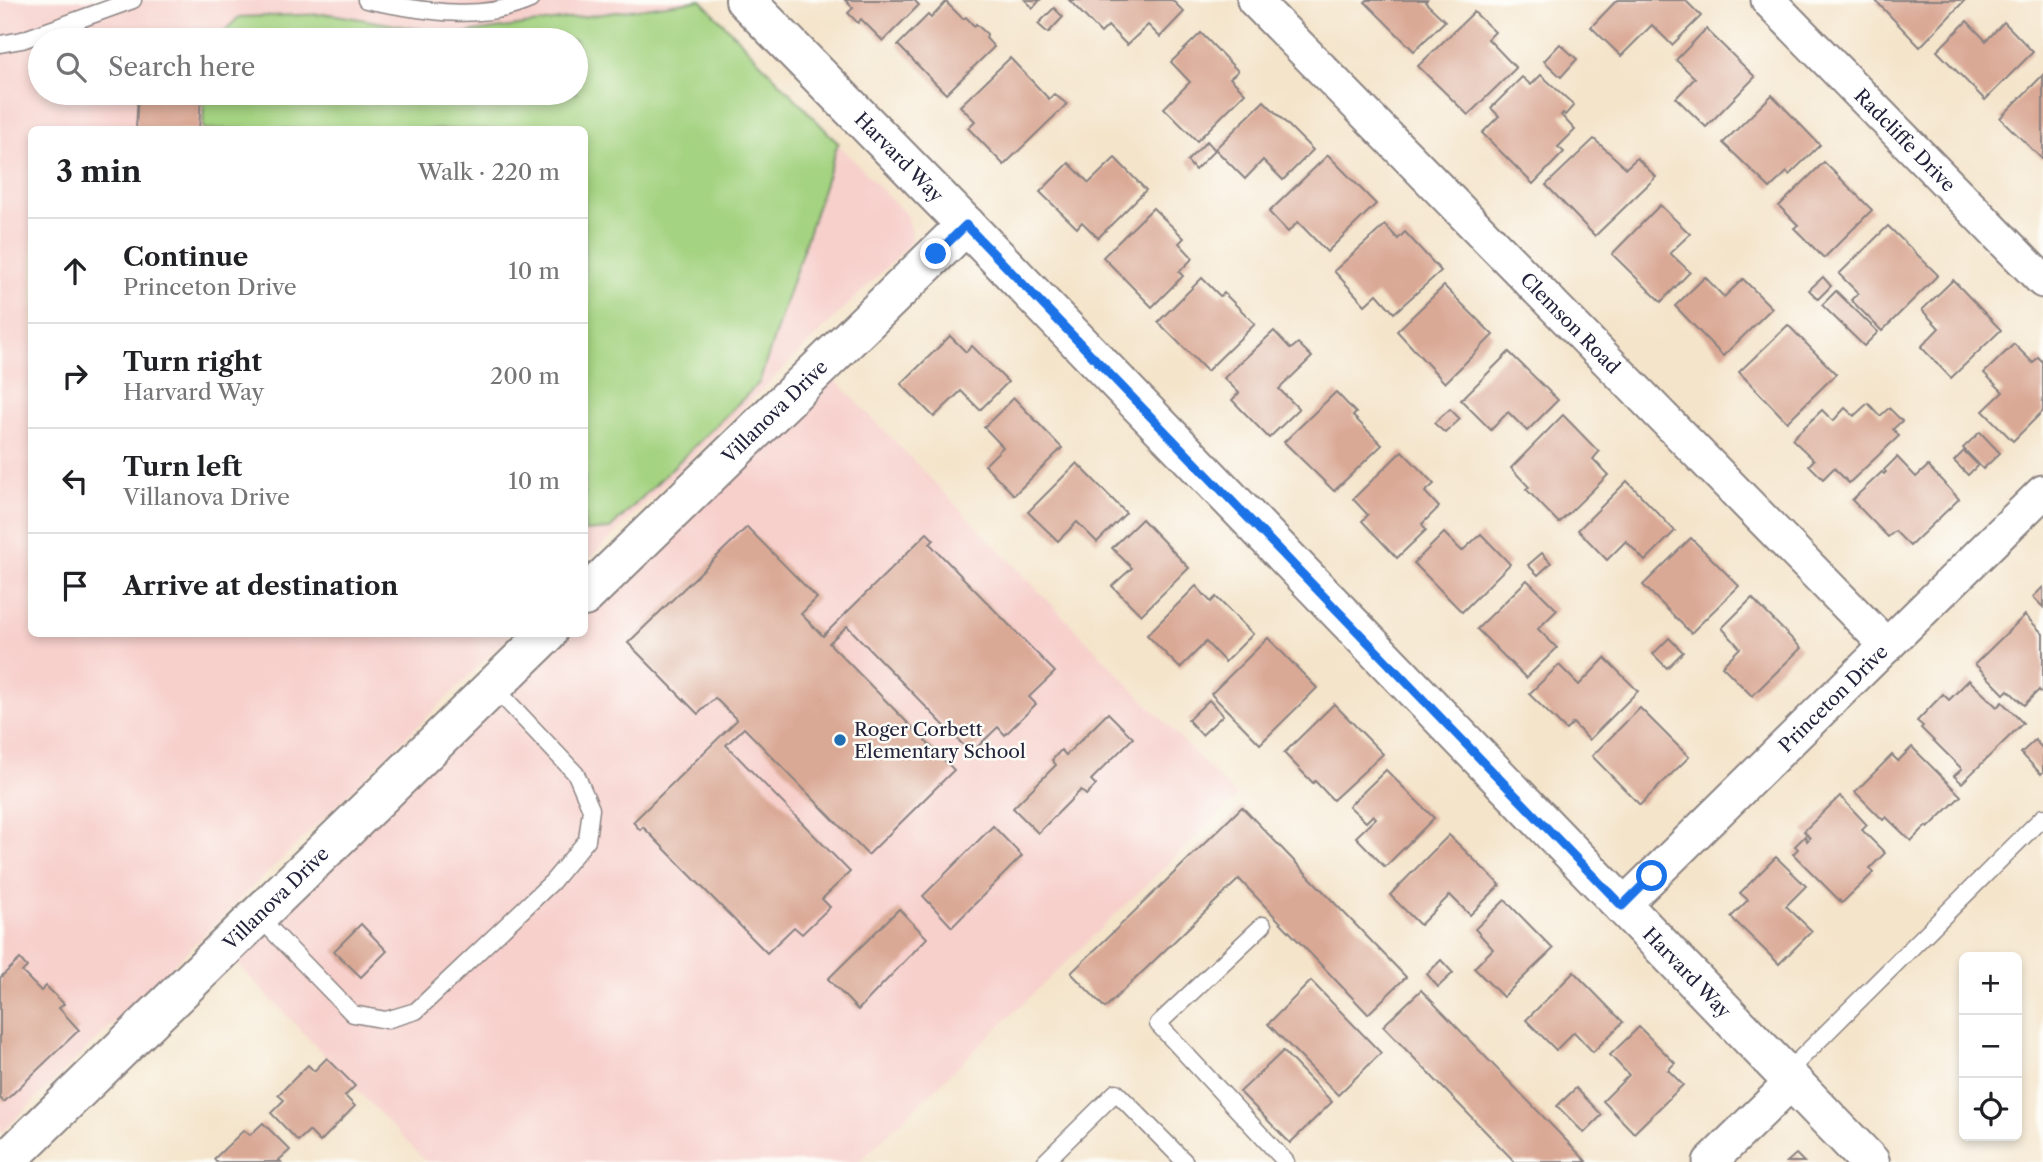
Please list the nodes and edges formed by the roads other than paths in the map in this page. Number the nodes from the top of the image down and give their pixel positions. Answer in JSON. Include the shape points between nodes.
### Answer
{"nodes":[{"id":1,"x":133,"y":0,"type":"edge"},
{"id":2,"x":366,"y":0,"type":"edge"},
{"id":3,"x":530,"y":0,"type":"edge"},
{"id":4,"x":745,"y":0,"type":"edge"},
{"id":5,"x":1254,"y":0,"type":"edge"},
{"id":6,"x":1768,"y":0,"type":"edge"},
{"id":7,"x":55,"y":28,"type":"edge"},
{"id":8,"x":28,"y":38,"type":"edge"},
{"id":9,"x":0,"y":44,"type":"edge"},
{"id":10,"x":966,"y":225,"type":"junction"},
{"id":11,"x":2043,"y":281,"type":"edge"},
{"id":12,"x":2043,"y":492,"type":"edge"},
{"id":13,"x":588,"y":593,"type":"edge"},
{"id":14,"x":544,"y":637,"type":"edge"},
{"id":15,"x":1887,"y":646,"type":"junction"},
{"id":16,"x":493,"y":686,"type":"junction"},
{"id":17,"x":2043,"y":817,"type":"edge"},
{"id":18,"x":1622,"y":906,"type":"junction"},
{"id":19,"x":258,"y":916,"type":"junction"},
{"id":20,"x":1263,"y":925,"type":"dead end"},
{"id":21,"x":1788,"y":1079,"type":"junction"},
{"id":22,"x":5,"y":1162,"type":"edge"},
{"id":23,"x":1045,"y":1162,"type":"edge"},
{"id":24,"x":1185,"y":1162,"type":"edge"},
{"id":25,"x":1286,"y":1162,"type":"edge"},
{"id":26,"x":1710,"y":1162,"type":"edge"},
{"id":27,"x":1870,"y":1162,"type":"edge"}],
"edges":[{"from":1,"to":7,"type":"lane"},
{"from":2,"to":3,"type":"lane","via":[[454,13],[478,13]]},
{"from":4,"to":10,"type":"street","name":"Harvard Way"},
{"from":5,"to":15,"type":"street","name":"Clemson Road"},
{"from":6,"to":11,"type":"street","name":"Radcliffe Drive"},
{"from":8,"to":9,"type":"lane"},
{"from":10,"to":13,"type":"street","name":"Villanova Drive"},
{"from":10,"to":18,"type":"street","name":"Harvard Way"},
{"from":12,"to":15,"type":"street","name":"Princeton Drive"},
{"from":14,"to":16,"type":"street","name":"Villanova Drive"},
{"from":15,"to":18,"type":"street","name":"Princeton Drive"},
{"from":16,"to":19,"type":"street","name":"Villanova Drive"},
{"from":16,"to":19,"type":"lane","via":[[576,774],[592,809],[587,840],[552,881],[416,1011],[386,1020],[353,1014]]},
{"from":17,"to":21,"type":"lane"},
{"from":18,"to":21,"type":"street","name":"Harvard Way"},
{"from":19,"to":22,"type":"street","name":"Villanova Drive"},
{"from":20,"to":25,"type":"lane","via":[[1158,1024]]},
{"from":21,"to":26,"type":"street"},
{"from":21,"to":27,"type":"street","name":"Harvard Way"},
{"from":23,"to":24,"type":"lane","via":[[1116,1092]]}]}
